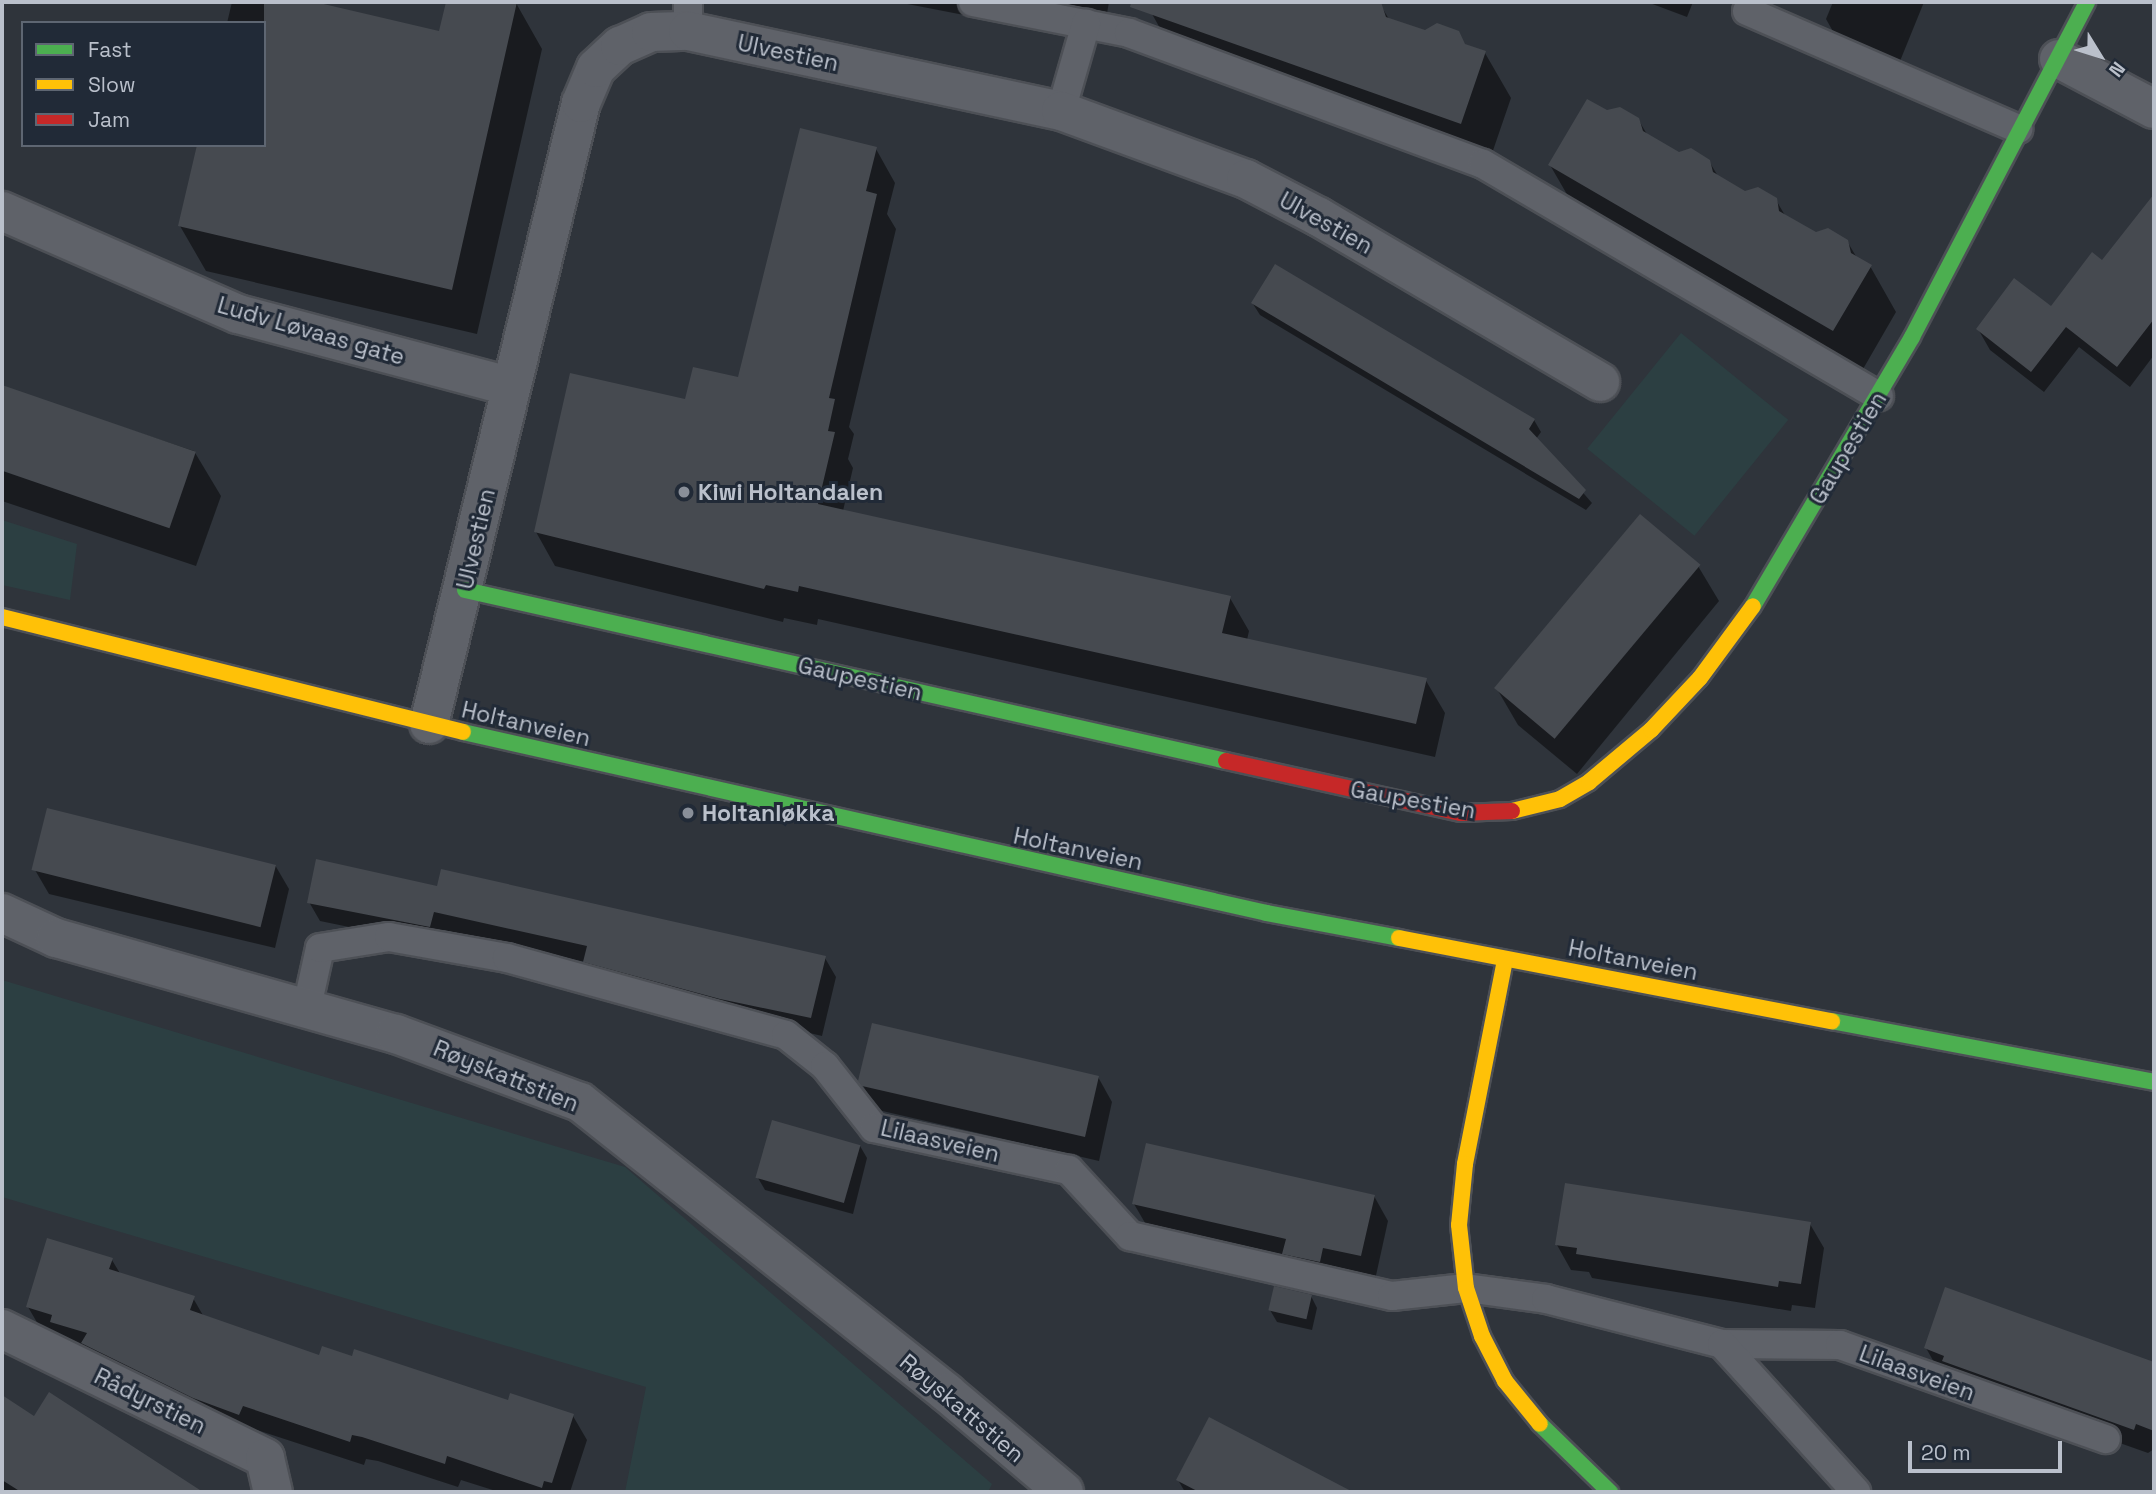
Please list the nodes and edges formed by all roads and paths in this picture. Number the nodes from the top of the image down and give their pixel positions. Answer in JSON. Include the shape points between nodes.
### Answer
{"nodes":[{"id":1,"x":972,"y":2,"type":"edge"},
{"id":2,"x":2087,"y":2,"type":"edge"},
{"id":3,"x":1747,"y":11,"type":"dead end"},
{"id":4,"x":688,"y":17,"type":"edge"},
{"id":5,"x":1086,"y":24,"type":"junction"},
{"id":6,"x":2059,"y":59,"type":"junction"},
{"id":7,"x":2154,"y":109,"type":"edge"},
{"id":8,"x":1060,"y":111,"type":"junction"},
{"id":9,"x":2019,"y":129,"type":"junction"},
{"id":10,"x":2,"y":211,"type":"edge"},
{"id":11,"x":1600,"y":382,"type":"dead end"},
{"id":12,"x":509,"y":386,"type":"junction"},
{"id":13,"x":1879,"y":396,"type":"junction"},
{"id":14,"x":464,"y":590,"type":"junction"},
{"id":15,"x":2,"y":617,"type":"edge"},
{"id":16,"x":429,"y":724,"type":"junction"},
{"id":17,"x":2,"y":913,"type":"edge"},
{"id":18,"x":1506,"y":960,"type":"junction"},
{"id":19,"x":307,"y":1007,"type":"junction"},
{"id":20,"x":2154,"y":1082,"type":"edge"},
{"id":21,"x":1466,"y":1288,"type":"junction"},
{"id":22,"x":2,"y":1329,"type":"edge"},
{"id":23,"x":1722,"y":1344,"type":"junction"},
{"id":24,"x":2106,"y":1440,"type":"dead end"},
{"id":25,"x":273,"y":1492,"type":"edge"},
{"id":26,"x":1064,"y":1492,"type":"edge"},
{"id":27,"x":1610,"y":1492,"type":"edge"},
{"id":28,"x":1856,"y":1492,"type":"edge"}],
"edges":[{"from":1,"to":5,"type":"lane"},
{"from":2,"to":6,"type":"street","name":"Gaupestien"},
{"from":3,"to":9,"type":"lane"},
{"from":4,"to":8,"type":"street","name":"Ulvestien"},
{"from":4,"to":12,"type":"street","name":"Ulvestien","via":[[620,46],[596,68],[581,103]]},
{"from":5,"to":8,"type":"lane"},
{"from":5,"to":13,"type":"lane","via":[[1129,33],[1483,164]]},
{"from":6,"to":7,"type":"street"},
{"from":6,"to":9,"type":"street","name":"Gaupestien"},
{"from":8,"to":11,"type":"street","name":"Ulvestien","via":[[1246,179],[1320,217]]},
{"from":9,"to":13,"type":"street","name":"Gaupestien"},
{"from":10,"to":12,"type":"street","name":"Ludv Løvaas gate","via":[[238,314]]},
{"from":12,"to":14,"type":"street","name":"Ulvestien"},
{"from":13,"to":14,"type":"street","name":"Gaupestien","via":[[1755,603],[1700,678],[1651,730],[1589,782],[1560,799],[1507,812],[1460,813],[1398,801]]},
{"from":14,"to":16,"type":"street","name":"Ulvestien"},
{"from":15,"to":16,"type":"street","name":"Holtanveien"},
{"from":16,"to":18,"type":"street","name":"Holtanveien","via":[[1026,861]]},
{"from":17,"to":19,"type":"street","name":"Røyskattstien","via":[[56,938]]},
{"from":18,"to":20,"type":"street","name":"Holtanveien"},
{"from":18,"to":21,"type":"street","via":[[1465,1164],[1459,1225]]},
{"from":19,"to":21,"type":"lane","name":"Lilaasveien","via":[[320,948],[389,937],[507,958],[786,1035],[825,1066],[874,1128],[1069,1170],[1130,1236],[1392,1296]]},
{"from":19,"to":26,"type":"street","name":"Røyskattstien","via":[[396,1034],[580,1102],[947,1393]]},
{"from":21,"to":23,"type":"lane","name":"Lilaasveien","via":[[1546,1299]]},
{"from":21,"to":27,"type":"street","via":[[1482,1336],[1505,1381],[1542,1426]]},
{"from":22,"to":25,"type":"street","name":"Rådyrstien","via":[[265,1458]]},
{"from":23,"to":24,"type":"lane","name":"Lilaasveien","via":[[1840,1345]]},
{"from":23,"to":28,"type":"lane"}]}
